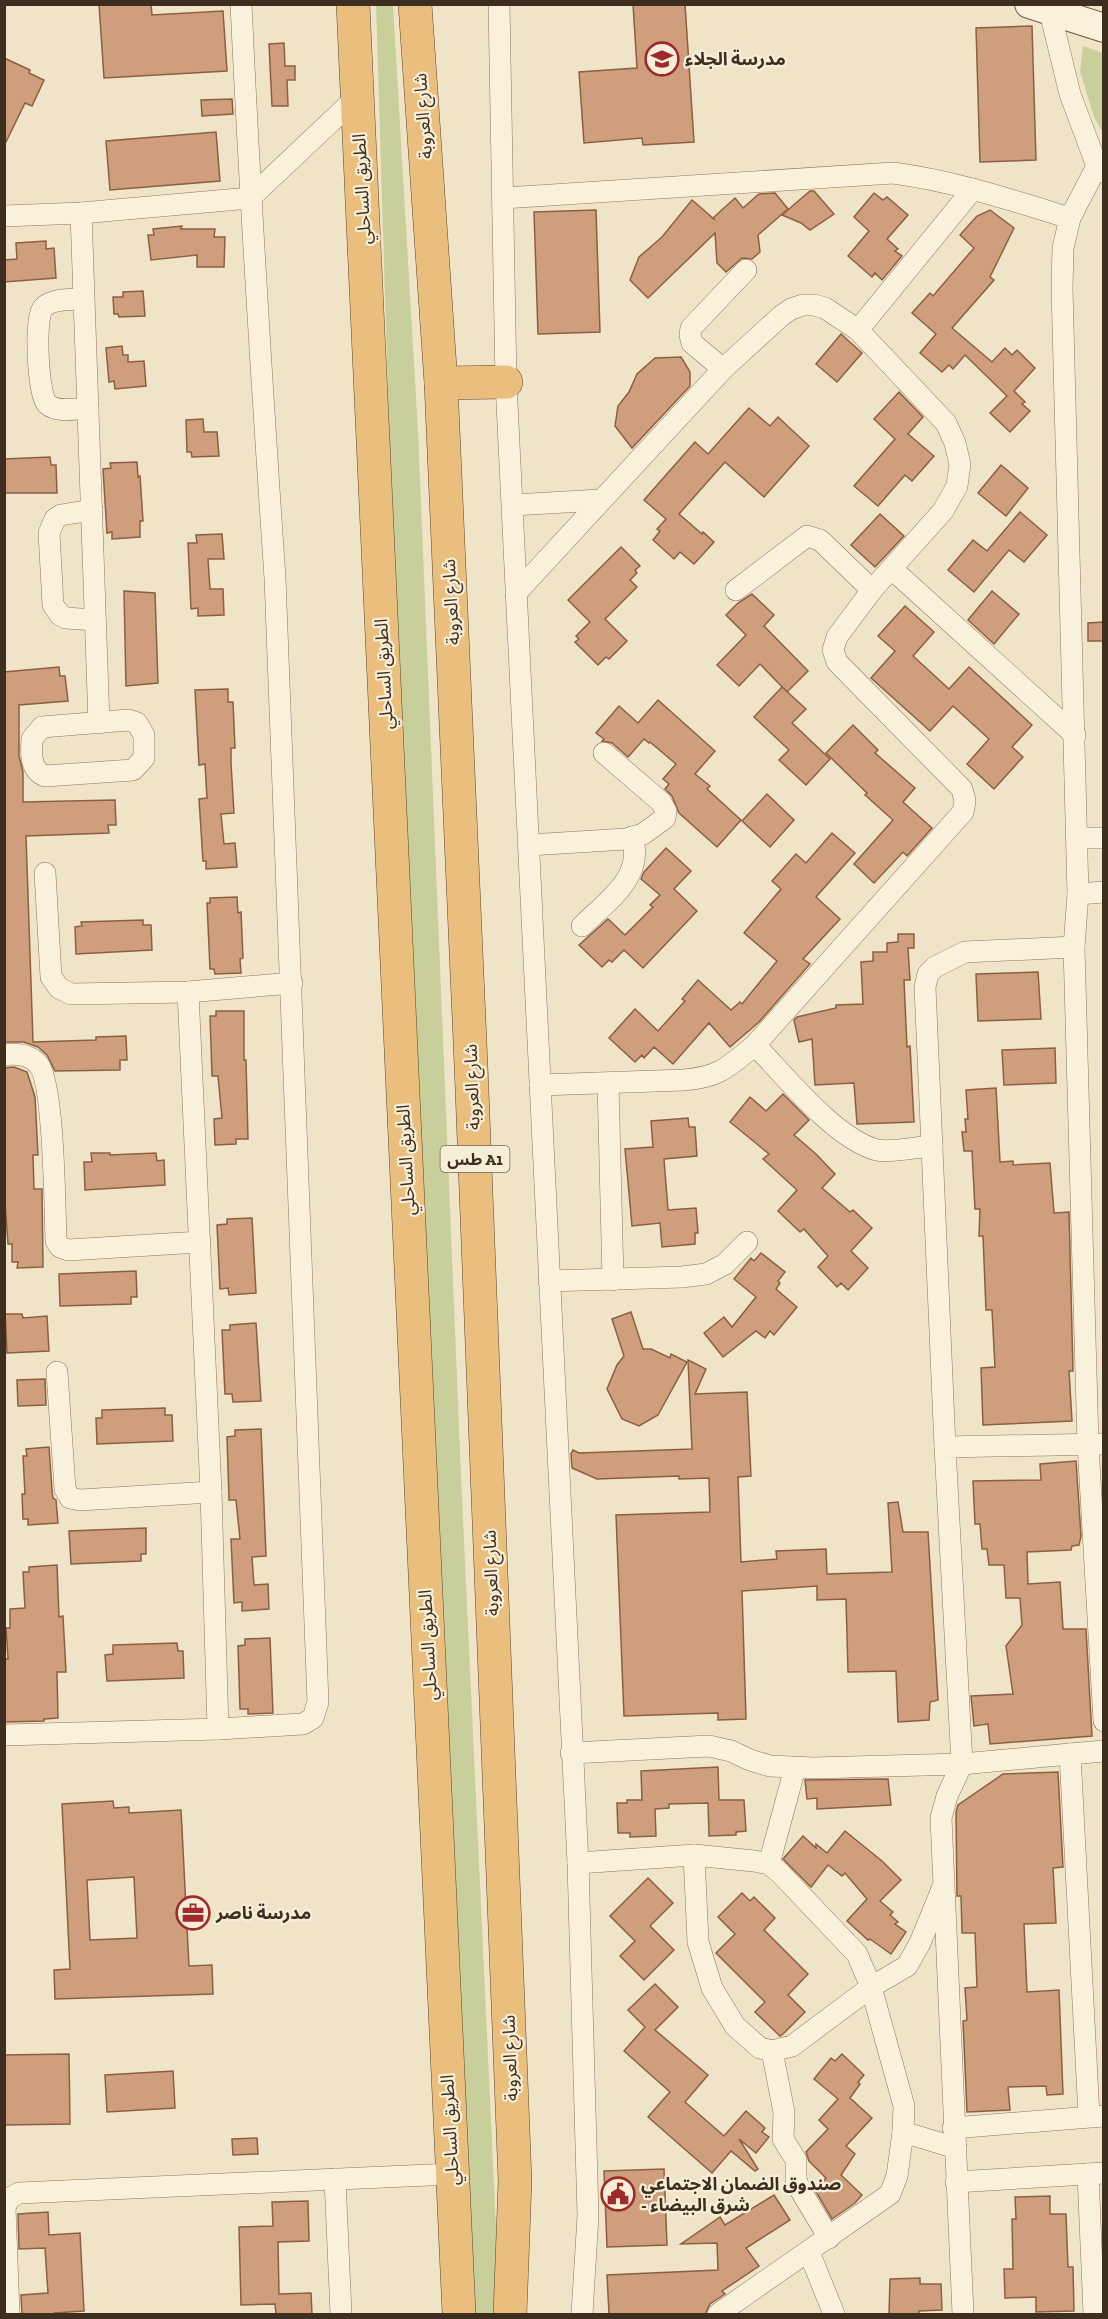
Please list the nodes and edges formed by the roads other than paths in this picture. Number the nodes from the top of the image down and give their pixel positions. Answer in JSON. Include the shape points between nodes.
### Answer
{"nodes":[{"id":1,"x":241,"y":4,"type":"edge"},
{"id":2,"x":499,"y":4,"type":"edge"},
{"id":3,"x":351,"y":7,"type":"edge"},
{"id":4,"x":416,"y":7,"type":"edge"},
{"id":5,"x":1042,"y":7,"type":"edge"},
{"id":6,"x":1104,"y":28,"type":"edge"},
{"id":7,"x":357,"y":98,"type":"junction"},
{"id":8,"x":1100,"y":169,"type":"edge"},
{"id":9,"x":973,"y":189,"type":"junction"},
{"id":10,"x":250,"y":198,"type":"junction"},
{"id":11,"x":503,"y":198,"type":"junction"},
{"id":12,"x":81,"y":213,"type":"junction"},
{"id":13,"x":4,"y":216,"type":"edge"},
{"id":14,"x":1070,"y":218,"type":"junction"},
{"id":15,"x":746,"y":270,"type":"dead end"},
{"id":16,"x":83,"y":299,"type":"junction"},
{"id":17,"x":858,"y":330,"type":"junction"},
{"id":18,"x":723,"y":369,"type":"junction"},
{"id":19,"x":506,"y":382,"type":"junction"},
{"id":20,"x":441,"y":383,"type":"junction"},
{"id":21,"x":88,"y":408,"type":"junction"},
{"id":22,"x":600,"y":500,"type":"junction"},
{"id":23,"x":513,"y":505,"type":"junction"},
{"id":24,"x":92,"y":510,"type":"junction"},
{"id":25,"x":892,"y":570,"type":"junction"},
{"id":26,"x":736,"y":590,"type":"dead end"},
{"id":27,"x":872,"y":590,"type":"junction"},
{"id":28,"x":516,"y":593,"type":"junction"},
{"id":29,"x":96,"y":620,"type":"junction"},
{"id":30,"x":99,"y":723,"type":"junction"},
{"id":31,"x":1075,"y":735,"type":"junction"},
{"id":32,"x":604,"y":753,"type":"dead end"},
{"id":33,"x":632,"y":837,"type":"junction"},
{"id":34,"x":1077,"y":838,"type":"junction"},
{"id":35,"x":1104,"y":838,"type":"edge"},
{"id":36,"x":529,"y":845,"type":"junction"},
{"id":37,"x":45,"y":873,"type":"dead end"},
{"id":38,"x":1104,"y":892,"type":"edge"},
{"id":39,"x":1078,"y":894,"type":"junction"},
{"id":40,"x":582,"y":926,"type":"dead end"},
{"id":41,"x":1074,"y":947,"type":"junction"},
{"id":42,"x":292,"y":983,"type":"junction"},
{"id":43,"x":188,"y":992,"type":"junction"},
{"id":44,"x":755,"y":1045,"type":"junction"},
{"id":45,"x":4,"y":1054,"type":"edge"},
{"id":46,"x":608,"y":1083,"type":"junction"},
{"id":47,"x":540,"y":1085,"type":"junction"},
{"id":48,"x":932,"y":1146,"type":"junction"},
{"id":49,"x":200,"y":1242,"type":"junction"},
{"id":50,"x":747,"y":1242,"type":"dead end"},
{"id":51,"x":613,"y":1280,"type":"junction"},
{"id":52,"x":549,"y":1281,"type":"junction"},
{"id":53,"x":57,"y":1372,"type":"dead end"},
{"id":54,"x":1096,"y":1444,"type":"edge"},
{"id":55,"x":945,"y":1448,"type":"junction"},
{"id":56,"x":211,"y":1492,"type":"junction"},
{"id":57,"x":1104,"y":1721,"type":"edge"},
{"id":58,"x":218,"y":1729,"type":"junction"},
{"id":59,"x":4,"y":1735,"type":"edge"},
{"id":60,"x":1104,"y":1751,"type":"edge"},
{"id":61,"x":572,"y":1753,"type":"junction"},
{"id":62,"x":1070,"y":1754,"type":"junction"},
{"id":63,"x":962,"y":1764,"type":"junction"},
{"id":64,"x":795,"y":1768,"type":"junction"},
{"id":65,"x":694,"y":1855,"type":"junction"},
{"id":66,"x":578,"y":1863,"type":"junction"},
{"id":67,"x":769,"y":1864,"type":"junction"},
{"id":68,"x":944,"y":1884,"type":"junction"},
{"id":69,"x":871,"y":1987,"type":"junction"},
{"id":70,"x":772,"y":2051,"type":"junction"},
{"id":71,"x":1096,"y":2116,"type":"edge"},
{"id":72,"x":903,"y":2132,"type":"junction"},
{"id":73,"x":955,"y":2138,"type":"junction"},
{"id":74,"x":452,"y":2174,"type":"junction"},
{"id":75,"x":1096,"y":2174,"type":"edge"},
{"id":76,"x":335,"y":2179,"type":"junction"},
{"id":77,"x":956,"y":2182,"type":"junction"},
{"id":78,"x":829,"y":2238,"type":"junction"},
{"id":79,"x":809,"y":2252,"type":"junction"},
{"id":80,"x":9,"y":2314,"type":"edge"},
{"id":81,"x":341,"y":2314,"type":"edge"},
{"id":82,"x":459,"y":2314,"type":"edge"},
{"id":83,"x":510,"y":2314,"type":"edge"},
{"id":84,"x":582,"y":2314,"type":"edge"},
{"id":85,"x":718,"y":2314,"type":"edge"},
{"id":86,"x":834,"y":2314,"type":"edge"},
{"id":87,"x":963,"y":2314,"type":"edge"},
{"id":88,"x":1094,"y":2314,"type":"edge"}],
"edges":[{"from":1,"to":10,"type":"street"},
{"from":2,"to":11,"type":"street"},
{"from":3,"to":7,"type":"highway","name":"الطريق الساحلي"},
{"from":4,"to":20,"type":"highway","name":"شارع العروبة","number":"طس A1"},
{"from":5,"to":6,"type":"main road"},
{"from":5,"to":8,"type":"street"},
{"from":7,"to":10,"type":"street"},
{"from":7,"to":74,"type":"highway","name":"الطريق الساحلي"},
{"from":8,"to":14,"type":"street"},
{"from":9,"to":11,"type":"street","via":[[892,174]]},
{"from":9,"to":14,"type":"street"},
{"from":9,"to":17,"type":"street"},
{"from":10,"to":12,"type":"street"},
{"from":10,"to":42,"type":"street","via":[[275,578]]},
{"from":11,"to":19,"type":"street"},
{"from":12,"to":13,"type":"street"},
{"from":12,"to":16,"type":"street"},
{"from":14,"to":31,"type":"street","via":[[1063,248],[1062,288]]},
{"from":15,"to":18,"type":"street","via":[[691,328],[692,343]]},
{"from":16,"to":21,"type":"street"},
{"from":16,"to":21,"type":"street","via":[[49,303],[41,312],[38,325],[45,401],[55,409]]},
{"from":17,"to":18,"type":"street","via":[[825,309],[803,305],[781,316]]},
{"from":17,"to":25,"type":"street","via":[[946,423],[960,465],[957,486],[943,512]]},
{"from":18,"to":22,"type":"street"},
{"from":19,"to":20,"type":"highway"},
{"from":19,"to":23,"type":"street"},
{"from":20,"to":83,"type":"highway","name":"شارع العروبة","number":"طس A1","via":[[515,2181]]},
{"from":21,"to":24,"type":"street"},
{"from":22,"to":23,"type":"street"},
{"from":22,"to":28,"type":"street"},
{"from":23,"to":28,"type":"street"},
{"from":24,"to":29,"type":"street"},
{"from":24,"to":29,"type":"street","via":[[61,515],[48,533],[51,598],[56,610],[72,620]]},
{"from":25,"to":27,"type":"street"},
{"from":25,"to":31,"type":"street"},
{"from":26,"to":27,"type":"street","via":[[807,536],[820,540]]},
{"from":27,"to":44,"type":"street","via":[[837,637],[833,650],[837,662],[962,789],[963,812]]},
{"from":28,"to":36,"type":"street"},
{"from":29,"to":30,"type":"street"},
{"from":30,"to":30,"type":"street","via":[[128,720],[141,726],[145,753],[138,767],[127,772],[45,776],[36,771],[32,744],[38,730]]},
{"from":31,"to":34,"type":"street"},
{"from":32,"to":33,"type":"street","via":[[661,802],[666,811],[665,818]]},
{"from":33,"to":36,"type":"street","via":[[609,842]]},
{"from":33,"to":40,"type":"street","via":[[636,857],[629,878]]},
{"from":34,"to":35,"type":"street"},
{"from":34,"to":39,"type":"street"},
{"from":36,"to":47,"type":"street"},
{"from":37,"to":43,"type":"street","via":[[49,963],[51,977],[59,988],[85,995]]},
{"from":38,"to":39,"type":"street"},
{"from":39,"to":41,"type":"street"},
{"from":41,"to":48,"type":"street","via":[[965,952],[928,974],[925,987]]},
{"from":41,"to":54,"type":"street"},
{"from":42,"to":43,"type":"street"},
{"from":42,"to":58,"type":"street","via":[[318,1702],[313,1718],[303,1724]]},
{"from":43,"to":49,"type":"street"},
{"from":44,"to":46,"type":"street","via":[[720,1073],[704,1078]]},
{"from":44,"to":48,"type":"street","via":[[829,1121],[856,1142],[879,1151]]},
{"from":45,"to":49,"type":"street","via":[[28,1056],[39,1064],[45,1076],[56,1241],[60,1247],[68,1250]]},
{"from":46,"to":47,"type":"street"},
{"from":46,"to":51,"type":"street"},
{"from":47,"to":52,"type":"street"},
{"from":48,"to":55,"type":"street"},
{"from":49,"to":56,"type":"street"},
{"from":50,"to":51,"type":"street","via":[[724,1264],[706,1274]]},
{"from":51,"to":52,"type":"street"},
{"from":52,"to":61,"type":"street"},
{"from":53,"to":56,"type":"street","via":[[65,1489],[70,1498]]},
{"from":54,"to":55,"type":"street"},
{"from":54,"to":57,"type":"street"},
{"from":55,"to":63,"type":"street"},
{"from":56,"to":58,"type":"street"},
{"from":58,"to":59,"type":"street"},
{"from":60,"to":62,"type":"street"},
{"from":61,"to":64,"type":"street","via":[[709,1746],[770,1767]]},
{"from":61,"to":66,"type":"street"},
{"from":62,"to":63,"type":"street"},
{"from":62,"to":71,"type":"street"},
{"from":63,"to":64,"type":"street"},
{"from":63,"to":68,"type":"street","via":[[941,1818]]},
{"from":64,"to":67,"type":"street"},
{"from":65,"to":66,"type":"street"},
{"from":65,"to":67,"type":"street"},
{"from":65,"to":70,"type":"street","via":[[698,1942],[712,1988],[735,2026],[760,2048]]},
{"from":66,"to":84,"type":"street","via":[[588,2216]]},
{"from":67,"to":69,"type":"street","via":[[857,1954]]},
{"from":68,"to":69,"type":"street","via":[[907,1966]]},
{"from":68,"to":73,"type":"street"},
{"from":69,"to":70,"type":"street","via":[[792,2046]]},
{"from":69,"to":72,"type":"street","via":[[904,2106]]},
{"from":70,"to":78,"type":"street","via":[[784,2112],[783,2139],[796,2160],[796,2180],[801,2191]]},
{"from":71,"to":73,"type":"street"},
{"from":72,"to":73,"type":"street"},
{"from":72,"to":78,"type":"street","via":[[897,2176],[890,2194]]},
{"from":73,"to":77,"type":"street"},
{"from":74,"to":76,"type":"street"},
{"from":74,"to":82,"type":"highway","name":"الطريق الساحلي"},
{"from":75,"to":77,"type":"street"},
{"from":75,"to":88,"type":"street"},
{"from":76,"to":80,"type":"street","via":[[19,2193],[5,2207]]},
{"from":76,"to":81,"type":"street"},
{"from":77,"to":87,"type":"street"},
{"from":78,"to":79,"type":"street"},
{"from":79,"to":85,"type":"street"},
{"from":79,"to":86,"type":"street"}]}
